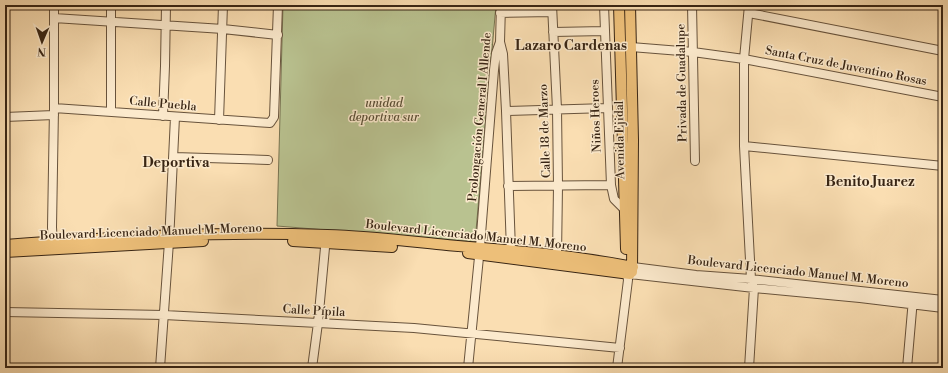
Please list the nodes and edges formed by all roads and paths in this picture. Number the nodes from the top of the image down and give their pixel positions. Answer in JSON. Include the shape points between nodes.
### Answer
{"nodes":[{"id":1,"x":54,"y":5,"type":"edge"},
{"id":2,"x":111,"y":5,"type":"edge"},
{"id":3,"x":166,"y":5,"type":"edge"},
{"id":4,"x":223,"y":5,"type":"edge"},
{"id":5,"x":278,"y":5,"type":"edge"},
{"id":6,"x":604,"y":5,"type":"edge"},
{"id":7,"x":619,"y":5,"type":"edge"},
{"id":8,"x":630,"y":5,"type":"edge"},
{"id":9,"x":692,"y":5,"type":"edge"},
{"id":10,"x":501,"y":9,"type":"edge"},
{"id":11,"x":552,"y":9,"type":"edge"},
{"id":12,"x":749,"y":9,"type":"edge"},
{"id":13,"x":54,"y":18,"type":"junction"},
{"id":14,"x":111,"y":22,"type":"junction"},
{"id":15,"x":165,"y":26,"type":"junction"},
{"id":16,"x":223,"y":29,"type":"junction"},
{"id":17,"x":553,"y":32,"type":"junction"},
{"id":18,"x":605,"y":32,"type":"junction"},
{"id":19,"x":278,"y":35,"type":"junction"},
{"id":20,"x":500,"y":42,"type":"junction"},
{"id":21,"x":632,"y":48,"type":"junction"},
{"id":22,"x":943,"y":51,"type":"edge"},
{"id":23,"x":694,"y":52,"type":"junction"},
{"id":24,"x":744,"y":59,"type":"junction"},
{"id":25,"x":943,"y":97,"type":"edge"},
{"id":26,"x":607,"y":108,"type":"junction"},
{"id":27,"x":557,"y":109,"type":"junction"},
{"id":28,"x":506,"y":111,"type":"junction"},
{"id":29,"x":54,"y":112,"type":"junction"},
{"id":30,"x":111,"y":112,"type":"junction"},
{"id":31,"x":162,"y":116,"type":"junction"},
{"id":32,"x":5,"y":117,"type":"edge"},
{"id":33,"x":175,"y":117,"type":"junction"},
{"id":34,"x":219,"y":120,"type":"junction"},
{"id":35,"x":744,"y":146,"type":"junction"},
{"id":36,"x":174,"y":157,"type":"junction"},
{"id":37,"x":268,"y":160,"type":"dead end"},
{"id":38,"x":695,"y":161,"type":"dead end"},
{"id":39,"x":943,"y":166,"type":"edge"},
{"id":40,"x":610,"y":185,"type":"junction"},
{"id":41,"x":508,"y":186,"type":"junction"},
{"id":42,"x":558,"y":186,"type":"junction"},
{"id":43,"x":625,"y":210,"type":"junction"},
{"id":44,"x":633,"y":217,"type":"junction"},
{"id":45,"x":169,"y":238,"type":"junction"},
{"id":46,"x":326,"y":239,"type":"junction"},
{"id":47,"x":5,"y":245,"type":"edge"},
{"id":48,"x":53,"y":245,"type":"junction"},
{"id":49,"x":511,"y":250,"type":"junction"},
{"id":50,"x":480,"y":251,"type":"junction"},
{"id":51,"x":5,"y":252,"type":"edge"},
{"id":52,"x":558,"y":256,"type":"junction"},
{"id":53,"x":629,"y":272,"type":"junction"},
{"id":54,"x":683,"y":277,"type":"junction"},
{"id":55,"x":751,"y":280,"type":"junction"},
{"id":56,"x":754,"y":288,"type":"junction"},
{"id":57,"x":794,"y":288,"type":"junction"},
{"id":58,"x":913,"y":300,"type":"junction"},
{"id":59,"x":943,"y":300,"type":"edge"},
{"id":60,"x":943,"y":308,"type":"edge"},
{"id":61,"x":5,"y":312,"type":"edge"},
{"id":62,"x":164,"y":315,"type":"junction"},
{"id":63,"x":318,"y":323,"type":"junction"},
{"id":64,"x":472,"y":334,"type":"junction"},
{"id":65,"x":620,"y":348,"type":"junction"},
{"id":66,"x":160,"y":368,"type":"edge"},
{"id":67,"x":312,"y":368,"type":"edge"},
{"id":68,"x":468,"y":368,"type":"edge"},
{"id":69,"x":617,"y":368,"type":"edge"},
{"id":70,"x":749,"y":368,"type":"edge"},
{"id":71,"x":907,"y":368,"type":"edge"}],
"edges":[{"from":1,"to":13,"type":"street"},
{"from":2,"to":14,"type":"street"},
{"from":3,"to":15,"type":"street"},
{"from":4,"to":16,"type":"street"},
{"from":5,"to":19,"type":"street"},
{"from":6,"to":18,"type":"street","name":"Niños Heroes"},
{"from":7,"to":43,"type":"main road","name":"Avenida Ejidal"},
{"from":8,"to":21,"type":"main road","name":"Avenida Ejidal"},
{"from":9,"to":23,"type":"street","name":"Privada de Guadalupe"},
{"from":10,"to":11,"type":"street"},
{"from":10,"to":20,"type":"street","name":"Prolongación General I Allende"},
{"from":11,"to":17,"type":"street","name":"Calle 18 de Marzo"},
{"from":12,"to":22,"type":"street"},
{"from":12,"to":24,"type":"street"},
{"from":13,"to":14,"type":"street"},
{"from":13,"to":29,"type":"street"},
{"from":14,"to":15,"type":"street"},
{"from":14,"to":30,"type":"street"},
{"from":15,"to":16,"type":"street"},
{"from":15,"to":31,"type":"street"},
{"from":16,"to":19,"type":"street"},
{"from":16,"to":34,"type":"street"},
{"from":17,"to":18,"type":"street"},
{"from":17,"to":27,"type":"street","name":"Calle 18 de Marzo"},
{"from":18,"to":26,"type":"street","name":"Niños Heroes"},
{"from":19,"to":34,"type":"street","name":"Calle Puebla","via":[[274,117],[270,123]]},
{"from":20,"to":28,"type":"street"},
{"from":20,"to":50,"type":"street","name":"Prolongación General I Allende","via":[[494,70]]},
{"from":21,"to":23,"type":"street","name":"Santa Cruz de Juventino Rosas"},
{"from":21,"to":44,"type":"main road","name":"Avenida Ejidal"},
{"from":23,"to":24,"type":"street","name":"Santa Cruz de Juventino Rosas"},
{"from":23,"to":38,"type":"street","name":"Privada de Guadalupe"},
{"from":24,"to":25,"type":"street","name":"Santa Cruz de Juventino Rosas"},
{"from":24,"to":35,"type":"street"},
{"from":26,"to":27,"type":"street"},
{"from":26,"to":40,"type":"street","name":"Niños Heroes"},
{"from":27,"to":28,"type":"street"},
{"from":27,"to":42,"type":"street","name":"Calle 18 de Marzo"},
{"from":28,"to":41,"type":"street"},
{"from":29,"to":30,"type":"street","name":"Calle Puebla"},
{"from":29,"to":32,"type":"street","name":"Calle Puebla"},
{"from":29,"to":48,"type":"street"},
{"from":30,"to":31,"type":"street","name":"Calle Puebla"},
{"from":31,"to":33,"type":"street","name":"Calle Puebla"},
{"from":33,"to":34,"type":"street","name":"Calle Puebla"},
{"from":33,"to":36,"type":"street"},
{"from":35,"to":39,"type":"street"},
{"from":35,"to":55,"type":"street"},
{"from":36,"to":37,"type":"street"},
{"from":36,"to":45,"type":"street"},
{"from":40,"to":42,"type":"street"},
{"from":40,"to":43,"type":"street","name":"Niños Heroes","via":[[614,199]]},
{"from":41,"to":42,"type":"street"},
{"from":41,"to":49,"type":"street"},
{"from":42,"to":52,"type":"street","name":"Calle 18 de Marzo"},
{"from":43,"to":44,"type":"street","name":"Niños Heroes"},
{"from":43,"to":53,"type":"main road","name":"Avenida Ejidal"},
{"from":44,"to":53,"type":"main road","name":"Avenida Ejidal"},
{"from":45,"to":46,"type":"main road","name":"Boulevard Licenciado Manuel M. Moreno","via":[[297,241]]},
{"from":45,"to":48,"type":"main road","name":"Boulevard Licenciado Manuel M. Moreno"},
{"from":45,"to":62,"type":"street"},
{"from":46,"to":50,"type":"main road","name":"Boulevard Licenciado Manuel M. Moreno","via":[[381,246]]},
{"from":46,"to":63,"type":"street"},
{"from":47,"to":48,"type":"main road","name":"Boulevard Licenciado Manuel M. Moreno"},
{"from":48,"to":51,"type":"main road","name":"Boulevard Licenciado Manuel M. Moreno"},
{"from":49,"to":50,"type":"main road","name":"Boulevard Licenciado Manuel M. Moreno"},
{"from":49,"to":52,"type":"main road","name":"Boulevard Licenciado Manuel M. Moreno"},
{"from":50,"to":53,"type":"main road","name":"Boulevard Licenciado Manuel M. Moreno"},
{"from":50,"to":64,"type":"street","name":"Prolongación General I Allende"},
{"from":52,"to":53,"type":"main road","name":"Boulevard Licenciado Manuel M. Moreno"},
{"from":53,"to":54,"type":"street","name":"Boulevard Licenciado Manuel M. Moreno"},
{"from":53,"to":65,"type":"street"},
{"from":54,"to":55,"type":"street","name":"Boulevard Licenciado Manuel M. Moreno"},
{"from":54,"to":56,"type":"street","name":"Boulevard Licenciado Manuel M. Moreno"},
{"from":55,"to":56,"type":"street"},
{"from":55,"to":57,"type":"street","name":"Boulevard Licenciado Manuel M. Moreno"},
{"from":56,"to":57,"type":"street","name":"Boulevard Licenciado Manuel M. Moreno"},
{"from":56,"to":70,"type":"street"},
{"from":57,"to":58,"type":"street","name":"Boulevard Licenciado Manuel M. Moreno"},
{"from":58,"to":59,"type":"street","name":"Boulevard Licenciado Manuel M. Moreno"},
{"from":58,"to":60,"type":"street","name":"Boulevard Licenciado Manuel M. Moreno"},
{"from":58,"to":71,"type":"street"},
{"from":61,"to":62,"type":"street","name":"Calle Pípila"},
{"from":62,"to":63,"type":"street","name":"Calle Pípila"},
{"from":62,"to":66,"type":"street"},
{"from":63,"to":64,"type":"street","name":"Calle Pípila"},
{"from":63,"to":67,"type":"street"},
{"from":64,"to":65,"type":"street","name":"Calle Pípila"},
{"from":64,"to":68,"type":"street","name":"Prolongación General I Allende"},
{"from":65,"to":69,"type":"street"}]}
